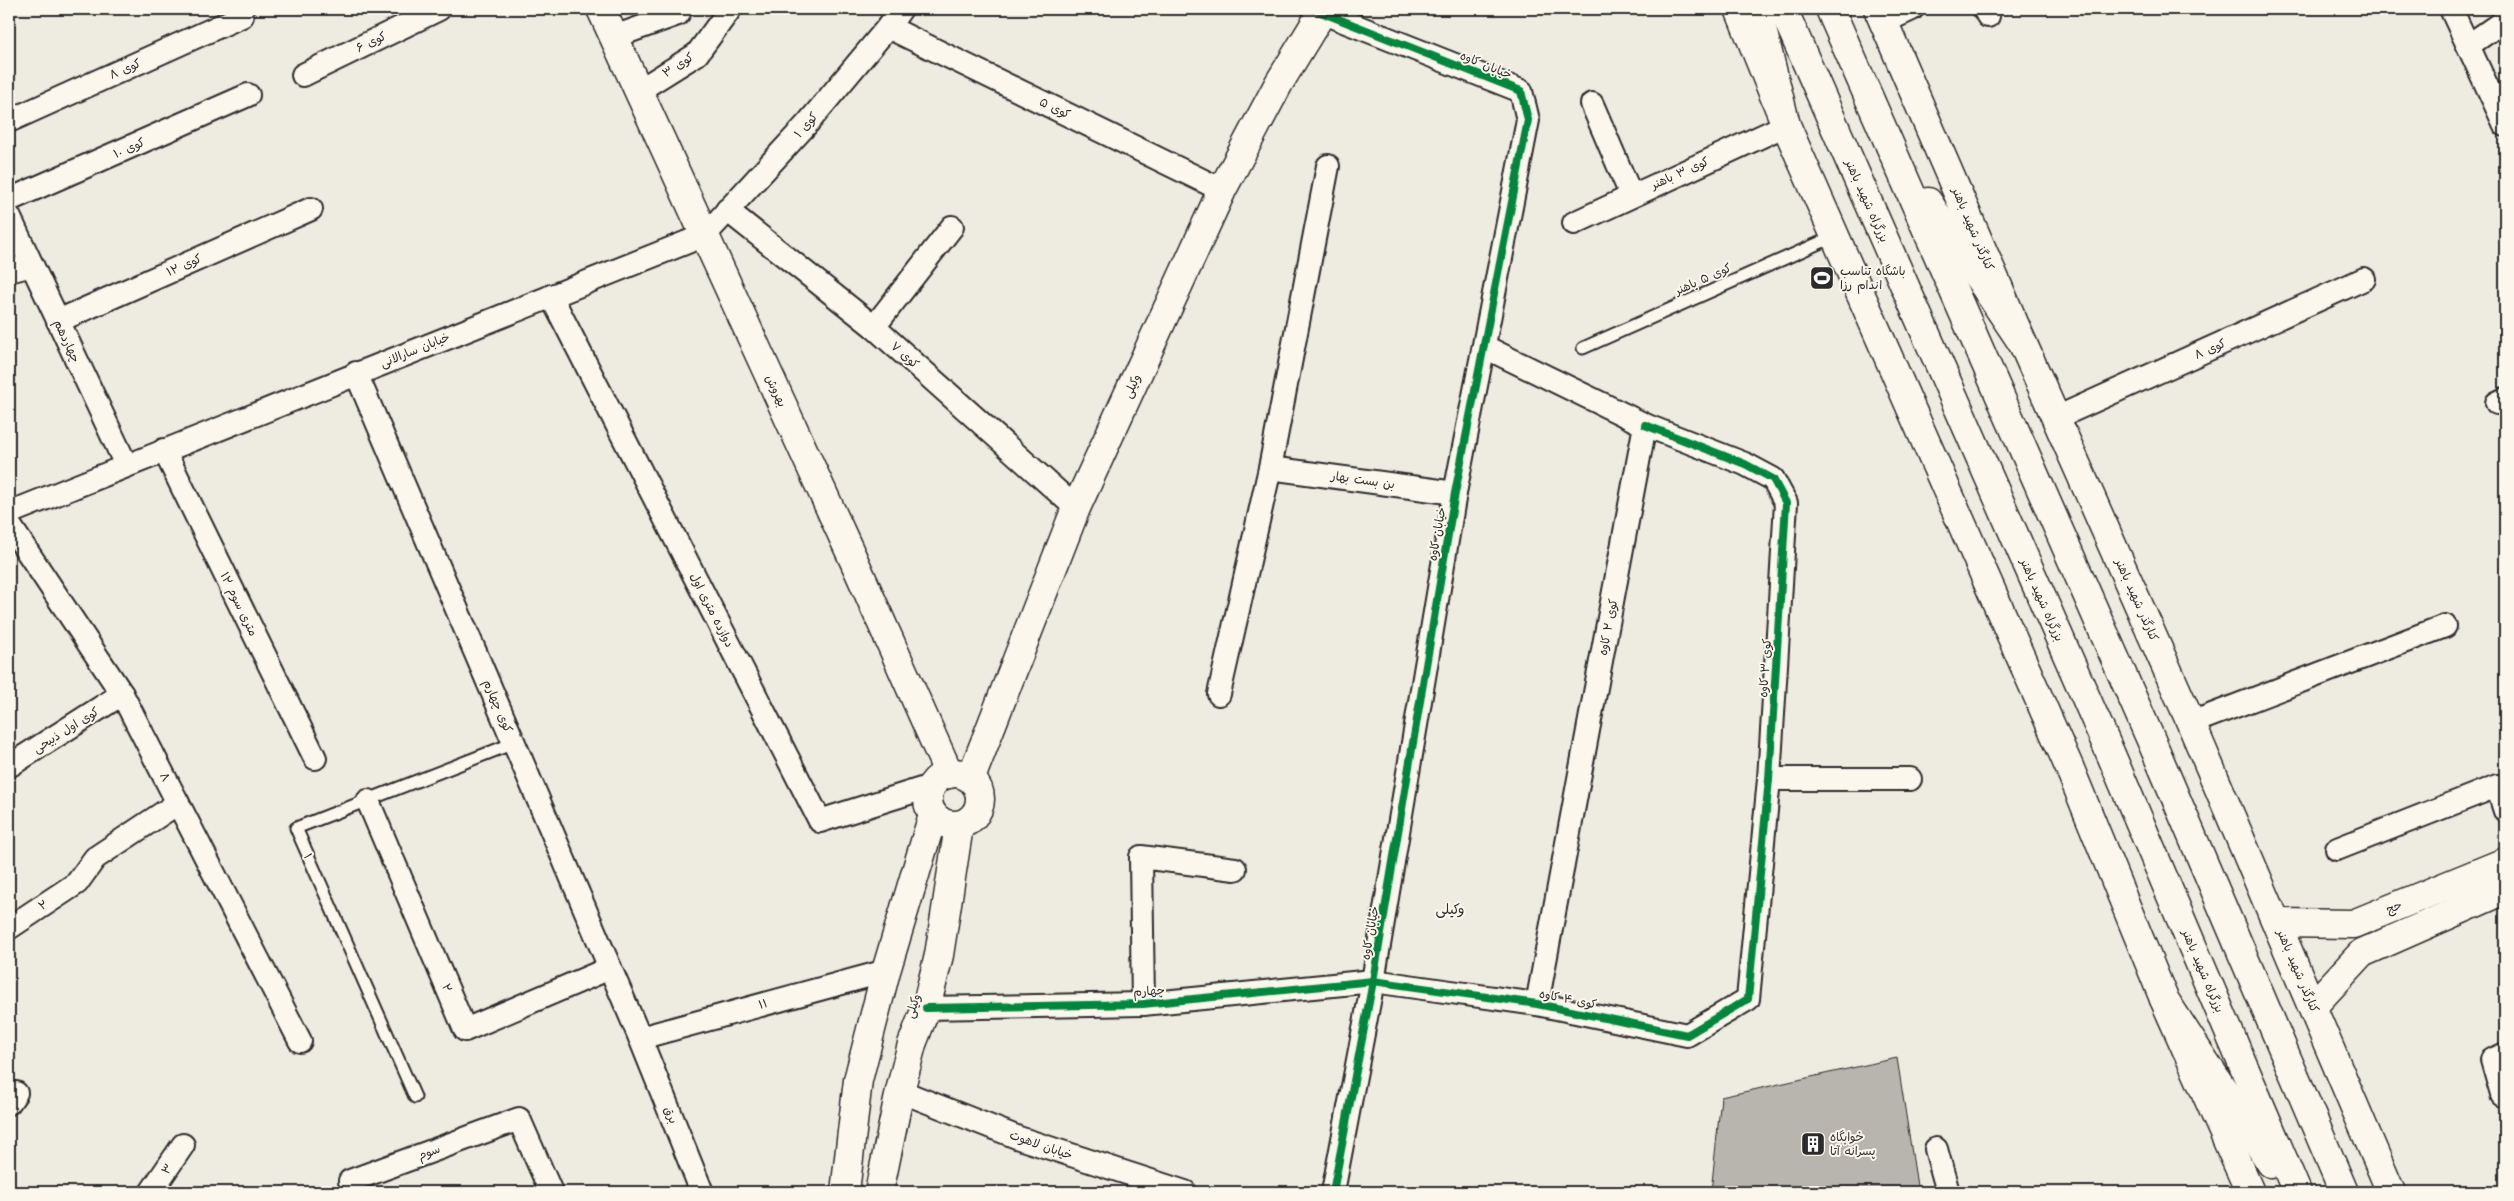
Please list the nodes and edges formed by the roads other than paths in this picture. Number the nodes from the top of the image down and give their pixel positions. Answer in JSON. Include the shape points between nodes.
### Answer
{"nodes":[{"id":1,"x":439,"y":9,"type":"edge"},
{"id":2,"x":601,"y":9,"type":"edge"},
{"id":3,"x":681,"y":9,"type":"edge"},
{"id":4,"x":730,"y":9,"type":"edge"},
{"id":5,"x":901,"y":9,"type":"edge"},
{"id":6,"x":1739,"y":9,"type":"edge"},
{"id":7,"x":1757,"y":9,"type":"edge"},
{"id":8,"x":1783,"y":9,"type":"edge"},
{"id":9,"x":1830,"y":9,"type":"edge"},
{"id":10,"x":1912,"y":9,"type":"edge"},
{"id":11,"x":2451,"y":9,"type":"edge"},
{"id":12,"x":1320,"y":10,"type":"edge"},
{"id":13,"x":242,"y":16,"type":"dead end"},
{"id":14,"x":1881,"y":16,"type":"edge"},
{"id":15,"x":2505,"y":20,"type":"edge"},
{"id":16,"x":888,"y":27,"type":"junction"},
{"id":17,"x":614,"y":37,"type":"junction"},
{"id":18,"x":2469,"y":45,"type":"junction"},
{"id":19,"x":303,"y":75,"type":"dead end"},
{"id":20,"x":638,"y":91,"type":"junction"},
{"id":21,"x":248,"y":95,"type":"dead end"},
{"id":22,"x":1592,"y":104,"type":"dead end"},
{"id":23,"x":9,"y":121,"type":"edge"},
{"id":24,"x":1786,"y":125,"type":"junction"},
{"id":25,"x":2505,"y":125,"type":"edge"},
{"id":26,"x":1885,"y":137,"type":"junction"},
{"id":27,"x":1328,"y":166,"type":"dead end"},
{"id":28,"x":1222,"y":190,"type":"junction"},
{"id":29,"x":1632,"y":195,"type":"junction"},
{"id":30,"x":9,"y":200,"type":"edge"},
{"id":31,"x":311,"y":209,"type":"dead end"},
{"id":32,"x":727,"y":210,"type":"junction"},
{"id":33,"x":9,"y":216,"type":"edge"},
{"id":34,"x":1574,"y":223,"type":"dead end"},
{"id":35,"x":952,"y":227,"type":"dead end"},
{"id":36,"x":705,"y":235,"type":"junction"},
{"id":37,"x":1835,"y":236,"type":"junction"},
{"id":38,"x":32,"y":265,"type":"junction"},
{"id":39,"x":9,"y":271,"type":"edge"},
{"id":40,"x":2364,"y":279,"type":"dead end"},
{"id":41,"x":550,"y":296,"type":"junction"},
{"id":42,"x":58,"y":321,"type":"junction"},
{"id":43,"x":874,"y":328,"type":"junction"},
{"id":44,"x":2022,"y":344,"type":"junction"},
{"id":45,"x":1485,"y":347,"type":"junction"},
{"id":46,"x":1583,"y":348,"type":"dead end"},
{"id":47,"x":356,"y":374,"type":"junction"},
{"id":48,"x":2056,"y":418,"type":"junction"},
{"id":49,"x":1645,"y":425,"type":"junction"},
{"id":50,"x":164,"y":450,"type":"junction"},
{"id":51,"x":126,"y":465,"type":"junction"},
{"id":52,"x":1270,"y":468,"type":"junction"},
{"id":53,"x":1455,"y":493,"type":"junction"},
{"id":54,"x":1076,"y":508,"type":"junction"},
{"id":55,"x":9,"y":513,"type":"edge"},
{"id":56,"x":9,"y":524,"type":"edge"},
{"id":57,"x":2444,"y":626,"type":"dead end"},
{"id":58,"x":122,"y":694,"type":"junction"},
{"id":59,"x":1219,"y":694,"type":"dead end"},
{"id":60,"x":2191,"y":723,"type":"junction"},
{"id":61,"x":514,"y":743,"type":"junction"},
{"id":62,"x":315,"y":758,"type":"dead end"},
{"id":63,"x":9,"y":766,"type":"edge"},
{"id":64,"x":1910,"y":778,"type":"dead end"},
{"id":65,"x":950,"y":779,"type":"junction"},
{"id":66,"x":1769,"y":779,"type":"junction"},
{"id":67,"x":2501,"y":785,"type":"edge"},
{"id":68,"x":368,"y":801,"type":"junction"},
{"id":69,"x":178,"y":803,"type":"junction"},
{"id":70,"x":2505,"y":810,"type":"edge"},
{"id":71,"x":933,"y":815,"type":"junction"},
{"id":72,"x":959,"y":826,"type":"junction"},
{"id":73,"x":2337,"y":849,"type":"dead end"},
{"id":74,"x":2505,"y":862,"type":"edge"},
{"id":75,"x":1235,"y":869,"type":"dead end"},
{"id":76,"x":2505,"y":890,"type":"edge"},
{"id":77,"x":2277,"y":923,"type":"junction"},
{"id":78,"x":2353,"y":924,"type":"junction"},
{"id":79,"x":9,"y":928,"type":"edge"},
{"id":80,"x":2362,"y":953,"type":"junction"},
{"id":81,"x":610,"y":968,"type":"junction"},
{"id":82,"x":886,"y":971,"type":"junction"},
{"id":83,"x":1373,"y":981,"type":"junction"},
{"id":84,"x":1748,"y":999,"type":"joint"},
{"id":85,"x":2164,"y":999,"type":"junction"},
{"id":86,"x":1143,"y":1004,"type":"junction"},
{"id":87,"x":1537,"y":1004,"type":"junction"},
{"id":88,"x":2313,"y":1006,"type":"junction"},
{"id":89,"x":926,"y":1008,"type":"junction"},
{"id":90,"x":640,"y":1038,"type":"junction"},
{"id":91,"x":300,"y":1042,"type":"dead end"},
{"id":92,"x":2505,"y":1054,"type":"edge"},
{"id":93,"x":900,"y":1091,"type":"junction"},
{"id":94,"x":2505,"y":1094,"type":"edge"},
{"id":95,"x":414,"y":1097,"type":"dead end"},
{"id":96,"x":183,"y":1145,"type":"dead end"},
{"id":97,"x":1936,"y":1149,"type":"dead end"},
{"id":98,"x":151,"y":1192,"type":"edge"},
{"id":99,"x":354,"y":1192,"type":"edge"},
{"id":100,"x":551,"y":1192,"type":"edge"},
{"id":101,"x":702,"y":1192,"type":"edge"},
{"id":102,"x":845,"y":1192,"type":"edge"},
{"id":103,"x":879,"y":1192,"type":"edge"},
{"id":104,"x":1185,"y":1192,"type":"edge"},
{"id":105,"x":1332,"y":1192,"type":"edge"},
{"id":106,"x":1948,"y":1192,"type":"edge"},
{"id":107,"x":2250,"y":1192,"type":"edge"},
{"id":108,"x":2290,"y":1192,"type":"edge"},
{"id":109,"x":2297,"y":1192,"type":"edge"},
{"id":110,"x":2344,"y":1192,"type":"edge"},
{"id":111,"x":2390,"y":1192,"type":"edge"}],
"edges":[{"from":1,"to":19,"type":"street","name":"کوی ۶"},
{"from":2,"to":17,"type":"main road","name":"بهروش"},
{"from":3,"to":17,"type":"street","via":[[678,14]]},
{"from":4,"to":20,"type":"street","name":"کوی ۳","via":[[697,54]]},
{"from":5,"to":16,"type":"street","name":"کوی ۱"},
{"from":6,"to":24,"type":"main road"},
{"from":7,"to":24,"type":"main road"},
{"from":8,"to":109,"type":"main road","name":"بزرگراه شهید باهنر","via":[[2112,757]]},
{"from":9,"to":26,"type":"main road"},
{"from":10,"to":14,"type":"street"},
{"from":11,"to":18,"type":"street"},
{"from":12,"to":28,"type":"main road","name":"وکیلی"},
{"from":12,"to":45,"type":"street","name":"خیابان کاوه","via":[[1521,91],[1528,120]]},
{"from":13,"to":23,"type":"street","name":"کوی ۸"},
{"from":14,"to":44,"type":"main road","name":"کنارگذر شهید باهنر"},
{"from":15,"to":18,"type":"street"},
{"from":16,"to":28,"type":"street","name":"کوی ۵"},
{"from":16,"to":32,"type":"street","name":"کوی ۱","via":[[807,124]]},
{"from":17,"to":20,"type":"main road","name":"بهروش"},
{"from":18,"to":25,"type":"street"},
{"from":20,"to":36,"type":"main road","name":"بهروش"},
{"from":21,"to":30,"type":"street","name":"کوی ۱۰"},
{"from":22,"to":29,"type":"street"},
{"from":24,"to":29,"type":"street","name":"کوی ۳ باهنر"},
{"from":24,"to":37,"type":"main road"},
{"from":26,"to":44,"type":"main road"},
{"from":26,"to":110,"type":"main road","via":[[2143,722]]},
{"from":27,"to":52,"type":"street"},
{"from":28,"to":54,"type":"main road","name":"وکیلی"},
{"from":29,"to":34,"type":"street","name":"کوی ۳ باهنر"},
{"from":31,"to":42,"type":"street","name":"کوی ۱۲"},
{"from":32,"to":36,"type":"street","name":"کوی ۱"},
{"from":32,"to":43,"type":"street","name":"کوی ۷"},
{"from":33,"to":38,"type":"street","name":"چهاردهم"},
{"from":35,"to":43,"type":"street"},
{"from":36,"to":41,"type":"street","name":"خیابان سارالانی"},
{"from":36,"to":65,"type":"main road","name":"بهروش"},
{"from":37,"to":46,"type":"lane","name":"کوی ۵ باهنر"},
{"from":37,"to":85,"type":"main road","via":[[2066,760]]},
{"from":38,"to":39,"type":"street"},
{"from":38,"to":42,"type":"street","name":"چهاردهم"},
{"from":40,"to":48,"type":"street","name":"کوی ۸"},
{"from":41,"to":47,"type":"street","name":"خیابان سارالانی"},
{"from":41,"to":65,"type":"street","name":"دوازده متری اول","via":[[820,821]]},
{"from":42,"to":51,"type":"street","name":"چهاردهم"},
{"from":43,"to":54,"type":"street","name":"کوی ۷"},
{"from":44,"to":48,"type":"main road","name":"کنارگذر شهید باهنر"},
{"from":45,"to":49,"type":"street"},
{"from":45,"to":53,"type":"street","name":"خیابان کاوه"},
{"from":47,"to":50,"type":"street","name":"خیابان سارالانی"},
{"from":47,"to":61,"type":"street","name":"کوی چهارم"},
{"from":48,"to":60,"type":"main road","name":"کنارگذر شهید باهنر"},
{"from":49,"to":66,"type":"street","name":"کوی ۳ کاوه","via":[[1745,464],[1773,479],[1786,503]]},
{"from":49,"to":87,"type":"street","name":"کوی ۲ کاوه"},
{"from":50,"to":51,"type":"street","name":"خیابان سارالانی"},
{"from":50,"to":62,"type":"street","name":"۱۲ متری سوم"},
{"from":51,"to":55,"type":"street","name":"خیابان سارالانی"},
{"from":52,"to":53,"type":"street","name":"بن بست بهار"},
{"from":52,"to":59,"type":"street"},
{"from":53,"to":83,"type":"street","name":"خیابان کاوه"},
{"from":54,"to":65,"type":"main road","name":"وکیلی"},
{"from":56,"to":58,"type":"street","name":"۸"},
{"from":57,"to":60,"type":"street"},
{"from":58,"to":63,"type":"street","name":"کوی اول ذبیحی"},
{"from":58,"to":69,"type":"street","name":"۸"},
{"from":60,"to":77,"type":"main road","name":"کنارگذر شهید باهنر"},
{"from":61,"to":68,"type":"lane","name":"۱"},
{"from":61,"to":81,"type":"street","name":"کوی چهارم"},
{"from":64,"to":66,"type":"street"},
{"from":65,"to":71,"type":"main road","via":[[928,800]]},
{"from":65,"to":72,"type":"main road","via":[[980,790],[981,806],[973,819]]},
{"from":66,"to":84,"type":"street","name":"کوی ۳ کاوه"},
{"from":67,"to":70,"type":"street"},
{"from":67,"to":73,"type":"street"},
{"from":68,"to":81,"type":"street","name":"۲","via":[[465,1030]]},
{"from":68,"to":95,"type":"lane","name":"۱","via":[[296,828]]},
{"from":69,"to":79,"type":"street","name":"۲","via":[[95,858],[77,883]]},
{"from":69,"to":91,"type":"street","name":"۸"},
{"from":71,"to":72,"type":"main road","via":[[944,824]]},
{"from":71,"to":82,"type":"main road"},
{"from":72,"to":89,"type":"main road","name":"وکیلی","via":[[939,954]]},
{"from":74,"to":78,"type":"main road","name":"حج"},
{"from":75,"to":86,"type":"street","via":[[1141,857]]},
{"from":76,"to":80,"type":"main road"},
{"from":77,"to":78,"type":"main road","name":"حج"},
{"from":77,"to":88,"type":"main road","name":"کنارگذر شهید باهنر"},
{"from":78,"to":80,"type":"main road","via":[[2349,936],[2353,947]]},
{"from":80,"to":88,"type":"main road"},
{"from":81,"to":90,"type":"street","name":"کوی چهارم"},
{"from":82,"to":90,"type":"street","name":"۱۱"},
{"from":82,"to":102,"type":"main road","via":[[858,1080]]},
{"from":83,"to":86,"type":"street","name":"چهارم"},
{"from":83,"to":87,"type":"street","name":"کوی ۴ کاوه"},
{"from":83,"to":105,"type":"street","name":"خیابان کاوه"},
{"from":84,"to":87,"type":"street","name":"کوی ۴ کاوه","via":[[1687,1035]]},
{"from":85,"to":107,"type":"main road"},
{"from":85,"to":108,"type":"main road"},
{"from":86,"to":89,"type":"street","name":"چهارم"},
{"from":88,"to":111,"type":"main road","name":"کنارگذر شهید باهنر"},
{"from":89,"to":93,"type":"main road","name":"وکیلی","via":[[912,1044]]},
{"from":90,"to":101,"type":"street","name":"برق"},
{"from":92,"to":94,"type":"street","via":[[2492,1060],[2502,1095]]},
{"from":93,"to":103,"type":"main road","name":"وکیلی"},
{"from":93,"to":104,"type":"street","name":"خیابان لاهوت","via":[[1018,1138]]},
{"from":96,"to":98,"type":"street","name":"۳"},
{"from":97,"to":106,"type":"street"},
{"from":99,"to":100,"type":"street","name":"سوم","via":[[350,1181],[519,1119]]}]}
